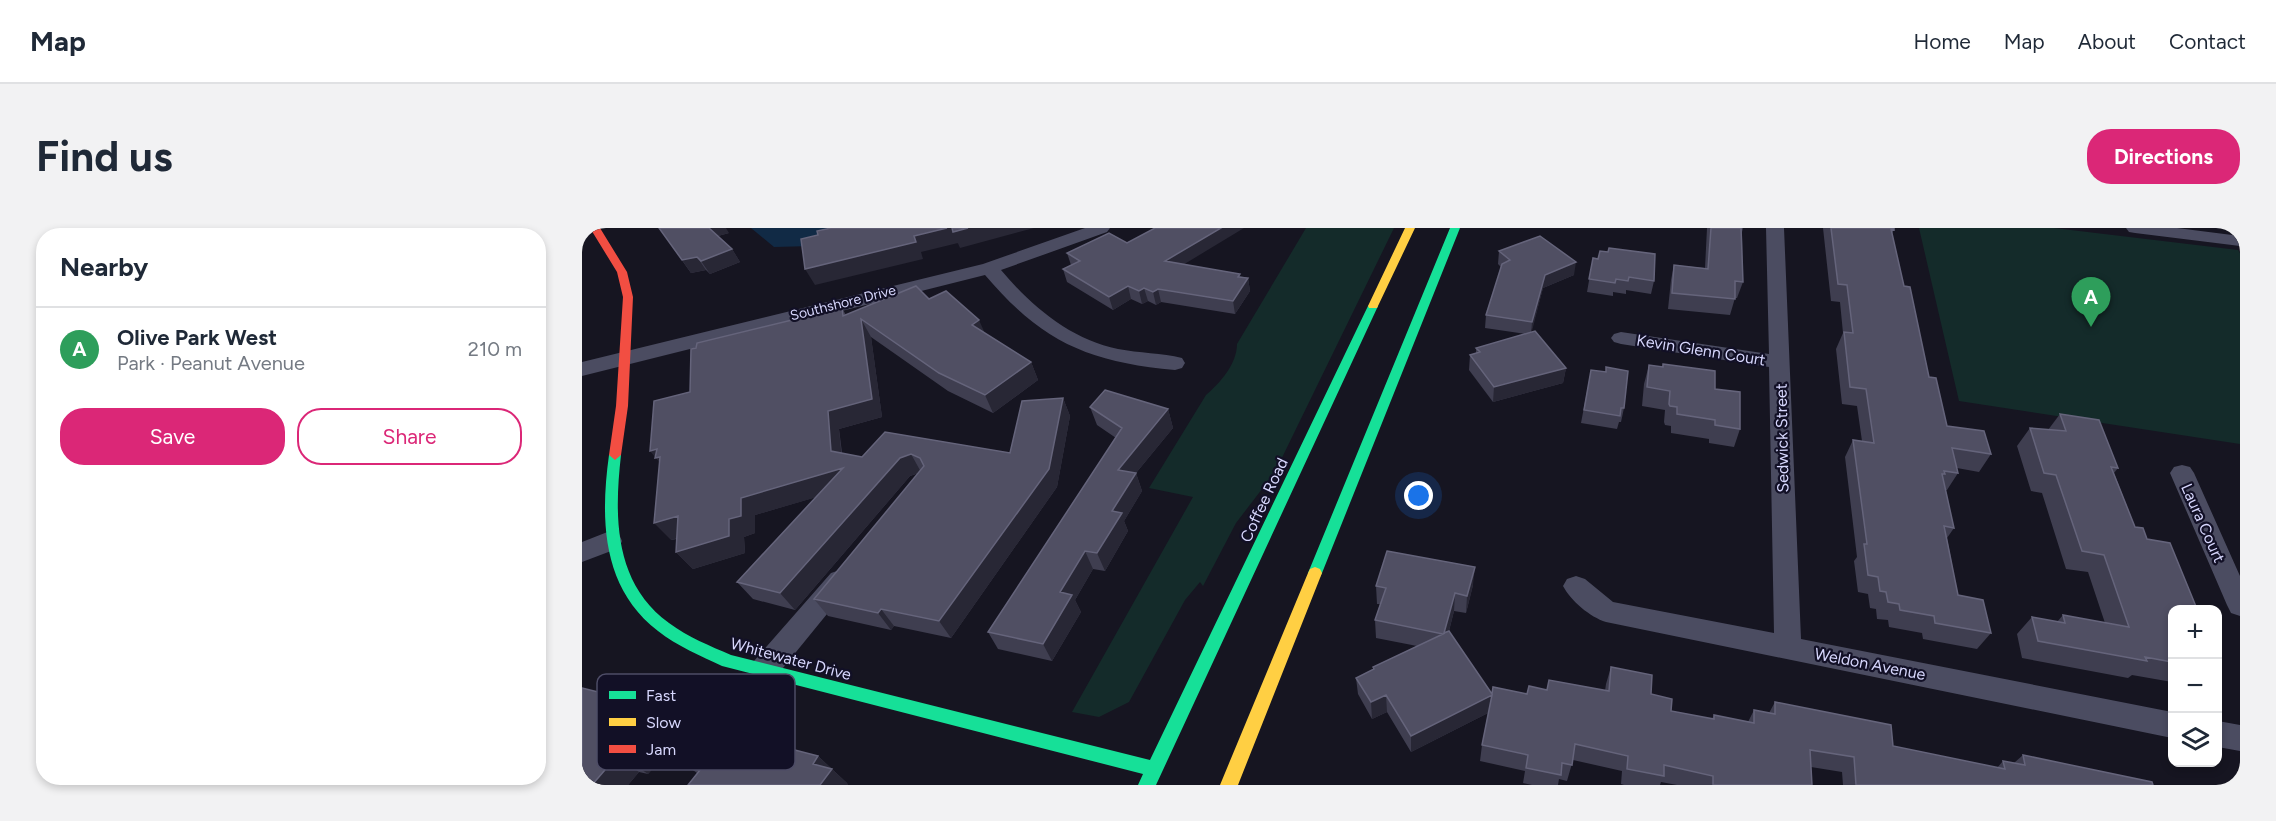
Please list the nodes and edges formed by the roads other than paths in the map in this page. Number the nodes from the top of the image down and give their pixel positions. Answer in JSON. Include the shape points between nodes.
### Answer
{"nodes":[{"id":1,"x":595,"y":228,"type":"edge"},
{"id":2,"x":1101,"y":228,"type":"edge"},
{"id":3,"x":1410,"y":228,"type":"edge"},
{"id":4,"x":1455,"y":228,"type":"edge"},
{"id":5,"x":1774,"y":228,"type":"edge"},
{"id":6,"x":2135,"y":228,"type":"edge"},
{"id":7,"x":2240,"y":241,"type":"edge"},
{"id":8,"x":990,"y":268,"type":"junction"},
{"id":9,"x":1621,"y":338,"type":"dead end"},
{"id":10,"x":623,"y":358,"type":"junction"},
{"id":11,"x":1780,"y":362,"type":"junction"},
{"id":12,"x":1175,"y":363,"type":"dead end"},
{"id":13,"x":582,"y":369,"type":"edge"},
{"id":14,"x":2182,"y":473,"type":"dead end"},
{"id":15,"x":610,"y":541,"type":"junction"},
{"id":16,"x":582,"y":552,"type":"edge"},
{"id":17,"x":853,"y":563,"type":"edge"},
{"id":18,"x":1576,"y":586,"type":"dead end"},
{"id":19,"x":2240,"y":605,"type":"edge"},
{"id":20,"x":1788,"y":648,"type":"junction"},
{"id":21,"x":764,"y":670,"type":"junction"},
{"id":22,"x":780,"y":674,"type":"edge"},
{"id":23,"x":795,"y":678,"type":"edge"},
{"id":24,"x":2168,"y":724,"type":"edge"},
{"id":25,"x":2222,"y":735,"type":"edge"},
{"id":26,"x":2240,"y":738,"type":"edge"},
{"id":27,"x":1155,"y":770,"type":"junction"},
{"id":28,"x":1148,"y":785,"type":"edge"},
{"id":29,"x":1229,"y":785,"type":"edge"}],
"edges":[{"from":1,"to":10,"type":"main road","name":"Whitewater Drive","via":[[627,288],[629,313]]},
{"from":2,"to":8,"type":"street","name":"Southshore Drive"},
{"from":3,"to":27,"type":"main road","name":"Coffee Road"},
{"from":4,"to":29,"type":"main road"},
{"from":5,"to":11,"type":"street","name":"Sedwick Street"},
{"from":6,"to":7,"type":"street"},
{"from":8,"to":10,"type":"street","name":"Southshore Drive"},
{"from":8,"to":12,"type":"street","via":[[1033,313],[1095,350]]},
{"from":9,"to":11,"type":"street","name":"Kevin Glenn Court"},
{"from":10,"to":13,"type":"street","name":"Southshore Drive"},
{"from":10,"to":15,"type":"main road","name":"Whitewater Drive","via":[[622,403],[608,511]]},
{"from":11,"to":20,"type":"street","name":"Sedwick Street"},
{"from":14,"to":19,"type":"street","name":"Laura Court"},
{"from":15,"to":16,"type":"street"},
{"from":15,"to":21,"type":"main road","name":"Whitewater Drive","via":[[615,562],[630,592],[653,619],[685,641],[728,661]]},
{"from":17,"to":21,"type":"street"},
{"from":18,"to":20,"type":"street","name":"Weldon Avenue","via":[[1606,611]]},
{"from":20,"to":24,"type":"street","name":"Weldon Avenue"},
{"from":21,"to":22,"type":"main road","name":"Whitewater Drive"},
{"from":23,"to":27,"type":"main road","name":"Whitewater Drive"},
{"from":25,"to":26,"type":"street"},
{"from":27,"to":28,"type":"main road","name":"Coffee Road"}]}
